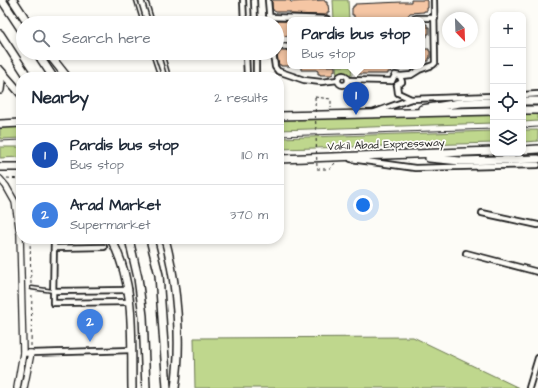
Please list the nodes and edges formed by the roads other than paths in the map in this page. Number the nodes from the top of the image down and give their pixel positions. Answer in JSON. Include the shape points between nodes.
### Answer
{"nodes":[{"id":1,"x":2,"y":0,"type":"edge"},
{"id":2,"x":13,"y":0,"type":"edge"},
{"id":3,"x":136,"y":0,"type":"edge"},
{"id":4,"x":146,"y":0,"type":"edge"},
{"id":5,"x":268,"y":0,"type":"edge"},
{"id":6,"x":434,"y":0,"type":"edge"},
{"id":7,"x":243,"y":2,"type":"edge"},
{"id":8,"x":254,"y":2,"type":"edge"},
{"id":9,"x":23,"y":16,"type":"edge"},
{"id":10,"x":141,"y":16,"type":"edge"},
{"id":11,"x":151,"y":16,"type":"edge"},
{"id":12,"x":244,"y":16,"type":"edge"},
{"id":13,"x":255,"y":16,"type":"edge"},
{"id":14,"x":269,"y":16,"type":"edge"},
{"id":15,"x":425,"y":18,"type":"edge"},
{"id":16,"x":435,"y":18,"type":"junction"},
{"id":17,"x":16,"y":21,"type":"edge"},
{"id":18,"x":0,"y":34,"type":"edge"},
{"id":19,"x":16,"y":59,"type":"edge"},
{"id":20,"x":17,"y":60,"type":"edge"},
{"id":21,"x":42,"y":60,"type":"edge"},
{"id":22,"x":53,"y":60,"type":"edge"},
{"id":23,"x":154,"y":60,"type":"edge"},
{"id":24,"x":164,"y":60,"type":"edge"},
{"id":25,"x":246,"y":60,"type":"edge"},
{"id":26,"x":256,"y":60,"type":"edge"},
{"id":27,"x":274,"y":60,"type":"edge"},
{"id":28,"x":425,"y":68,"type":"edge"},
{"id":29,"x":422,"y":69,"type":"edge"},
{"id":30,"x":0,"y":70,"type":"edge"},
{"id":31,"x":25,"y":72,"type":"edge"},
{"id":32,"x":50,"y":72,"type":"edge"},
{"id":33,"x":63,"y":72,"type":"edge"},
{"id":34,"x":158,"y":72,"type":"edge"},
{"id":35,"x":168,"y":72,"type":"edge"},
{"id":36,"x":247,"y":72,"type":"edge"},
{"id":37,"x":256,"y":72,"type":"edge"},
{"id":38,"x":281,"y":72,"type":"edge"},
{"id":39,"x":284,"y":73,"type":"edge"},
{"id":40,"x":400,"y":76,"type":"junction"},
{"id":41,"x":0,"y":77,"type":"edge"},
{"id":42,"x":338,"y":80,"type":"junction"},
{"id":43,"x":348,"y":80,"type":"junction"},
{"id":44,"x":392,"y":80,"type":"junction"},
{"id":45,"x":397,"y":85,"type":"junction"},
{"id":46,"x":16,"y":88,"type":"edge"},
{"id":47,"x":0,"y":90,"type":"edge"},
{"id":48,"x":526,"y":94,"type":"edge"},
{"id":49,"x":538,"y":94,"type":"edge"},
{"id":50,"x":490,"y":96,"type":"edge"},
{"id":51,"x":411,"y":100,"type":"junction"},
{"id":52,"x":526,"y":101,"type":"edge"},
{"id":53,"x":538,"y":101,"type":"edge"},
{"id":54,"x":490,"y":102,"type":"edge"},
{"id":55,"x":526,"y":110,"type":"edge"},
{"id":56,"x":538,"y":110,"type":"edge"},
{"id":57,"x":490,"y":111,"type":"edge"},
{"id":58,"x":368,"y":114,"type":"junction"},
{"id":59,"x":392,"y":114,"type":"junction"},
{"id":60,"x":284,"y":116,"type":"edge"},
{"id":61,"x":0,"y":124,"type":"edge"},
{"id":62,"x":16,"y":124,"type":"edge"},
{"id":63,"x":538,"y":149,"type":"edge"},
{"id":64,"x":526,"y":150,"type":"edge"},
{"id":65,"x":490,"y":151,"type":"edge"},
{"id":66,"x":398,"y":155,"type":"junction"},
{"id":67,"x":340,"y":157,"type":"junction"},
{"id":68,"x":284,"y":159,"type":"edge"},
{"id":69,"x":538,"y":159,"type":"edge"},
{"id":70,"x":538,"y":165,"type":"edge"},
{"id":71,"x":0,"y":167,"type":"edge"},
{"id":72,"x":16,"y":167,"type":"edge"},
{"id":73,"x":1,"y":180,"type":"edge"},
{"id":74,"x":16,"y":208,"type":"edge"},
{"id":75,"x":482,"y":213,"type":"dead end"},
{"id":76,"x":538,"y":225,"type":"edge"},
{"id":77,"x":20,"y":244,"type":"edge"},
{"id":78,"x":54,"y":244,"type":"edge"},
{"id":79,"x":114,"y":244,"type":"edge"},
{"id":80,"x":130,"y":244,"type":"edge"},
{"id":81,"x":151,"y":244,"type":"edge"},
{"id":82,"x":166,"y":244,"type":"edge"},
{"id":83,"x":104,"y":247,"type":"dead end"},
{"id":84,"x":54,"y":248,"type":"junction"},
{"id":85,"x":466,"y":252,"type":"dead end"},
{"id":86,"x":538,"y":272,"type":"edge"},
{"id":87,"x":32,"y":288,"type":"road end"},
{"id":88,"x":129,"y":290,"type":"junction"},
{"id":89,"x":52,"y":291,"type":"junction"},
{"id":90,"x":130,"y":302,"type":"junction"},
{"id":91,"x":132,"y":350,"type":"junction"},
{"id":92,"x":23,"y":353,"type":"junction"},
{"id":93,"x":31,"y":353,"type":"junction"},
{"id":94,"x":538,"y":358,"type":"edge"},
{"id":95,"x":536,"y":373,"type":"edge"},
{"id":96,"x":17,"y":388,"type":"edge"},
{"id":97,"x":24,"y":388,"type":"edge"},
{"id":98,"x":132,"y":388,"type":"edge"},
{"id":99,"x":146,"y":388,"type":"edge"},
{"id":100,"x":167,"y":388,"type":"edge"},
{"id":101,"x":175,"y":388,"type":"edge"},
{"id":102,"x":529,"y":388,"type":"edge"}],
"edges":[{"from":1,"to":17,"type":"main road"},
{"from":2,"to":9,"type":"main road"},
{"from":3,"to":10,"type":"lane"},
{"from":4,"to":11,"type":"lane"},
{"from":5,"to":14,"type":"street"},
{"from":6,"to":16,"type":"street"},
{"from":7,"to":8,"type":"street"},
{"from":7,"to":12,"type":"street"},
{"from":8,"to":13,"type":"street"},
{"from":15,"to":16,"type":"street"},
{"from":16,"to":28,"type":"street","via":[[434,64]]},
{"from":18,"to":19,"type":"main road"},
{"from":20,"to":31,"type":"main road"},
{"from":21,"to":32,"type":"main road"},
{"from":22,"to":33,"type":"main road"},
{"from":23,"to":34,"type":"lane"},
{"from":24,"to":35,"type":"lane"},
{"from":25,"to":36,"type":"street"},
{"from":26,"to":37,"type":"street"},
{"from":27,"to":38,"type":"street","via":[[275,67]]},
{"from":29,"to":40,"type":"street"},
{"from":30,"to":46,"type":"main road"},
{"from":39,"to":42,"type":"street","via":[[304,80]]},
{"from":40,"to":44,"type":"street","via":[[395,76]]},
{"from":40,"to":45,"type":"street","via":[[402,82]]},
{"from":41,"to":47,"type":"main road"},
{"from":42,"to":43,"type":"street","via":[[342,85]]},
{"from":42,"to":43,"type":"street","via":[[343,74]]},
{"from":43,"to":44,"type":"street"},
{"from":44,"to":45,"type":"street"},
{"from":45,"to":51,"type":"street","via":[[398,93]]},
{"from":48,"to":49,"type":"street"},
{"from":50,"to":51,"type":"street"},
{"from":51,"to":58,"type":"street"},
{"from":52,"to":53,"type":"main road"},
{"from":54,"to":59,"type":"main road","via":[[460,103]]},
{"from":55,"to":56,"type":"main road"},
{"from":57,"to":59,"type":"main road"},
{"from":58,"to":59,"type":"main road"},
{"from":58,"to":60,"type":"main road"},
{"from":61,"to":62,"type":"main road"},
{"from":63,"to":64,"type":"main road"},
{"from":65,"to":66,"type":"main road","name":"Vakil Abad Expressway"},
{"from":66,"to":67,"type":"main road","name":"Vakil Abad Expressway"},
{"from":66,"to":69,"type":"main road","via":[[460,160]]},
{"from":67,"to":68,"type":"main road","name":"Vakil Abad Expressway"},
{"from":67,"to":70,"type":"street","via":[[415,168]]},
{"from":71,"to":72,"type":"main road"},
{"from":73,"to":74,"type":"street","via":[[15,202]]},
{"from":75,"to":76,"type":"street"},
{"from":77,"to":92,"type":"street"},
{"from":78,"to":84,"type":"street"},
{"from":79,"to":88,"type":"main road"},
{"from":80,"to":99,"type":"main road","via":[[143,316]]},
{"from":81,"to":100,"type":"main road","via":[[159,275]]},
{"from":82,"to":101,"type":"main road","via":[[175,289],[178,372]]},
{"from":83,"to":84,"type":"street"},
{"from":84,"to":89,"type":"street"},
{"from":85,"to":86,"type":"street"},
{"from":87,"to":89,"type":"lane"},
{"from":88,"to":89,"type":"street"},
{"from":88,"to":90,"type":"main road"},
{"from":89,"to":90,"type":"street","via":[[53,303]]},
{"from":90,"to":91,"type":"main road"},
{"from":91,"to":93,"type":"street"},
{"from":91,"to":98,"type":"main road"},
{"from":92,"to":93,"type":"street"},
{"from":92,"to":96,"type":"street"},
{"from":93,"to":97,"type":"street"},
{"from":94,"to":95,"type":"street"},
{"from":95,"to":102,"type":"street"}]}
